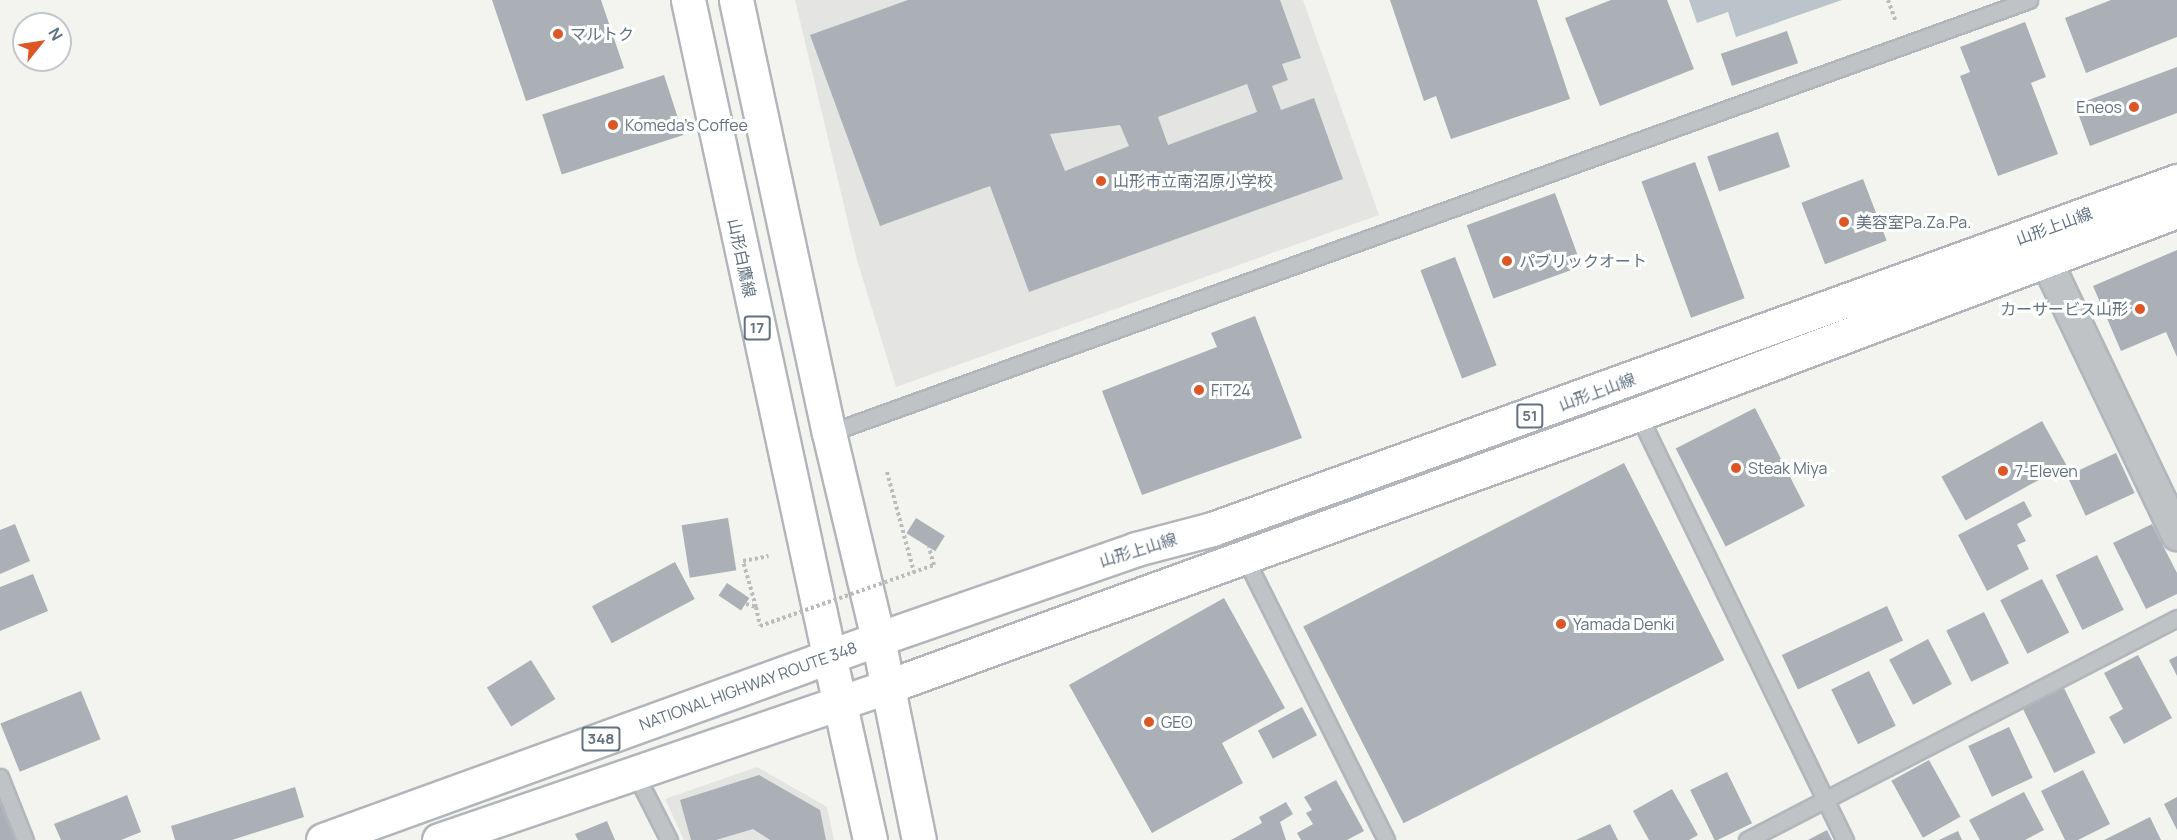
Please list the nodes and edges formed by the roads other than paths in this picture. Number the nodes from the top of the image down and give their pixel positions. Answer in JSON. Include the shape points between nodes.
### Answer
{"nodes":[{"id":1,"x":688,"y":0,"type":"edge"},
{"id":2,"x":736,"y":0,"type":"edge"},
{"id":3,"x":2030,"y":0,"type":"edge"},
{"id":4,"x":2177,"y":181,"type":"edge"},
{"id":5,"x":2177,"y":211,"type":"edge"},
{"id":6,"x":2046,"y":260,"type":"junction"},
{"id":7,"x":1638,"y":414,"type":"junction"},
{"id":8,"x":829,"y":434,"type":"junction"},
{"id":9,"x":2177,"y":535,"type":"edge"},
{"id":10,"x":1245,"y":558,"type":"junction"},
{"id":11,"x":2177,"y":618,"type":"edge"},
{"id":12,"x":878,"y":639,"type":"junction"},
{"id":13,"x":830,"y":656,"type":"junction"},
{"id":14,"x":889,"y":686,"type":"junction"},
{"id":15,"x":840,"y":704,"type":"junction"},
{"id":16,"x":636,"y":775,"type":"junction"},
{"id":17,"x":0,"y":777,"type":"edge"},
{"id":18,"x":1826,"y":800,"type":"junction"},
{"id":19,"x":485,"y":833,"type":"edge"},
{"id":20,"x":25,"y":840,"type":"edge"},
{"id":21,"x":323,"y":840,"type":"edge"},
{"id":22,"x":439,"y":840,"type":"edge"},
{"id":23,"x":669,"y":840,"type":"edge"},
{"id":24,"x":870,"y":840,"type":"edge"},
{"id":25,"x":919,"y":840,"type":"edge"},
{"id":26,"x":1386,"y":840,"type":"edge"},
{"id":27,"x":1747,"y":840,"type":"edge"},
{"id":28,"x":1845,"y":840,"type":"edge"}],
"edges":[{"from":1,"to":13,"type":"main road","name":"山形白鷹線","number":"17"},
{"from":2,"to":8,"type":"main road"},
{"from":3,"to":8,"type":"lane"},
{"from":4,"to":12,"type":"main road","name":"山形上山線","number":"51","via":[[1212,529],[1136,549]]},
{"from":5,"to":6,"type":"main road","name":"山形上山線","number":"51"},
{"from":6,"to":7,"type":"main road","name":"山形上山線","number":"51"},
{"from":6,"to":9,"type":"street"},
{"from":7,"to":10,"type":"main road","name":"山形上山線","number":"51"},
{"from":7,"to":18,"type":"lane"},
{"from":8,"to":12,"type":"main road"},
{"from":10,"to":14,"type":"main road","name":"山形上山線","number":"51"},
{"from":10,"to":26,"type":"lane"},
{"from":11,"to":18,"type":"lane"},
{"from":12,"to":13,"type":"main road","name":"NATIONAL HIGHWAY ROUTE 348","number":"348"},
{"from":12,"to":14,"type":"main road","name":"NATIONAL HIGHWAY ROUTE 348"},
{"from":13,"to":15,"type":"main road","name":"山形白鷹線"},
{"from":13,"to":21,"type":"main road","name":"NATIONAL HIGHWAY ROUTE 348","number":"348"},
{"from":14,"to":15,"type":"main road","name":"山形上山線"},
{"from":14,"to":25,"type":"main road","name":"NATIONAL HIGHWAY ROUTE 348"},
{"from":15,"to":16,"type":"main road"},
{"from":15,"to":24,"type":"main road"},
{"from":16,"to":19,"type":"main road"},
{"from":16,"to":23,"type":"lane"},
{"from":17,"to":20,"type":"lane"},
{"from":18,"to":27,"type":"lane"},
{"from":18,"to":28,"type":"lane"},
{"from":19,"to":22,"type":"main road"}]}
